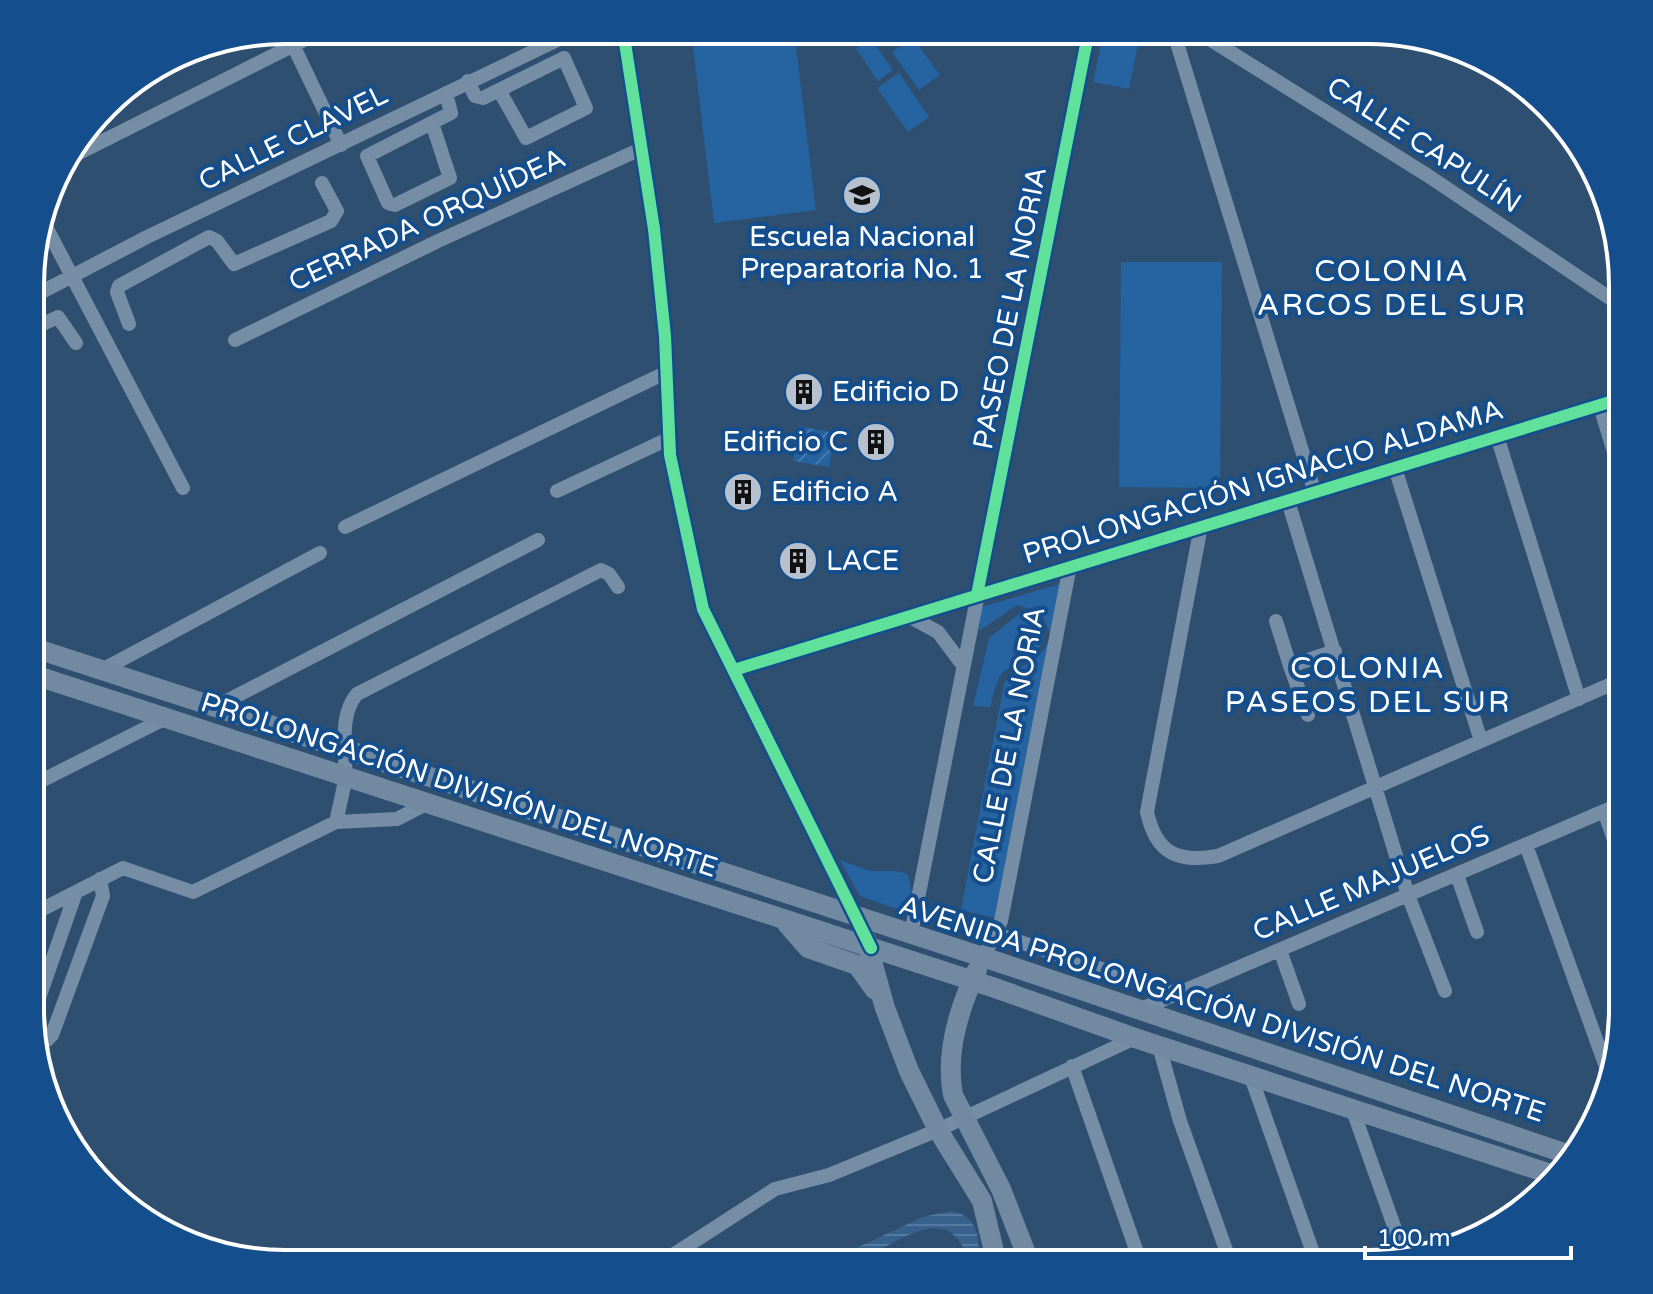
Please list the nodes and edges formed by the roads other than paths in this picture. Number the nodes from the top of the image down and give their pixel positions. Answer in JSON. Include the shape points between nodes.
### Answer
{"nodes":[{"id":1,"x":547,"y":44,"type":"edge"},
{"id":2,"x":625,"y":44,"type":"edge"},
{"id":3,"x":293,"y":45,"type":"joint"},
{"id":4,"x":1086,"y":45,"type":"edge"},
{"id":5,"x":1178,"y":45,"type":"edge"},
{"id":6,"x":1219,"y":45,"type":"edge"},
{"id":7,"x":468,"y":81,"type":"junction"},
{"id":8,"x":499,"y":90,"type":"junction"},
{"id":9,"x":446,"y":93,"type":"junction"},
{"id":10,"x":432,"y":123,"type":"junction"},
{"id":11,"x":341,"y":145,"type":"junction"},
{"id":12,"x":643,"y":148,"type":"junction"},
{"id":13,"x":86,"y":149,"type":"edge"},
{"id":14,"x":322,"y":183,"type":"dead end"},
{"id":15,"x":50,"y":234,"type":"edge"},
{"id":16,"x":147,"y":237,"type":"junction"},
{"id":17,"x":160,"y":264,"type":"junction"},
{"id":18,"x":72,"y":277,"type":"junction"},
{"id":19,"x":44,"y":291,"type":"edge"},
{"id":20,"x":1609,"y":298,"type":"edge"},
{"id":21,"x":44,"y":323,"type":"edge"},
{"id":22,"x":129,"y":324,"type":"dead end"},
{"id":23,"x":235,"y":340,"type":"dead end"},
{"id":24,"x":76,"y":343,"type":"dead end"},
{"id":25,"x":665,"y":373,"type":"junction"},
{"id":26,"x":1609,"y":403,"type":"edge"},
{"id":27,"x":1600,"y":406,"type":"junction"},
{"id":28,"x":1609,"y":435,"type":"edge"},
{"id":29,"x":1497,"y":436,"type":"junction"},
{"id":30,"x":668,"y":439,"type":"junction"},
{"id":31,"x":1395,"y":468,"type":"junction"},
{"id":32,"x":183,"y":488,"type":"dead end"},
{"id":33,"x":557,"y":491,"type":"dead end"},
{"id":34,"x":1315,"y":493,"type":"junction"},
{"id":35,"x":1288,"y":501,"type":"junction"},
{"id":36,"x":1201,"y":526,"type":"junction"},
{"id":37,"x":345,"y":527,"type":"dead end"},
{"id":38,"x":538,"y":540,"type":"dead end"},
{"id":39,"x":320,"y":553,"type":"dead end"},
{"id":40,"x":1070,"y":566,"type":"junction"},
{"id":41,"x":618,"y":587,"type":"dead end"},
{"id":42,"x":977,"y":595,"type":"junction"},
{"id":43,"x":910,"y":617,"type":"junction"},
{"id":44,"x":1276,"y":621,"type":"dead end"},
{"id":45,"x":44,"y":651,"type":"edge"},
{"id":46,"x":1335,"y":651,"type":"junction"},
{"id":47,"x":962,"y":664,"type":"junction"},
{"id":48,"x":1290,"y":666,"type":"junction"},
{"id":49,"x":102,"y":670,"type":"junction"},
{"id":50,"x":734,"y":670,"type":"junction"},
{"id":51,"x":45,"y":678,"type":"edge"},
{"id":52,"x":1608,"y":686,"type":"edge"},
{"id":53,"x":1579,"y":699,"type":"junction"},
{"id":54,"x":215,"y":707,"type":"junction"},
{"id":55,"x":1308,"y":715,"type":"dead end"},
{"id":56,"x":166,"y":718,"type":"junction"},
{"id":57,"x":1481,"y":741,"type":"junction"},
{"id":58,"x":343,"y":749,"type":"junction"},
{"id":59,"x":345,"y":778,"type":"junction"},
{"id":60,"x":45,"y":779,"type":"edge"},
{"id":61,"x":1374,"y":787,"type":"junction"},
{"id":62,"x":426,"y":804,"type":"junction"},
{"id":63,"x":1608,"y":809,"type":"edge"},
{"id":64,"x":1604,"y":811,"type":"junction"},
{"id":65,"x":336,"y":822,"type":"junction"},
{"id":66,"x":1608,"y":823,"type":"edge"},
{"id":67,"x":623,"y":840,"type":"junction"},
{"id":68,"x":1526,"y":845,"type":"junction"},
{"id":69,"x":611,"y":865,"type":"junction"},
{"id":70,"x":1457,"y":875,"type":"junction"},
{"id":71,"x":100,"y":879,"type":"junction"},
{"id":72,"x":76,"y":892,"type":"junction"},
{"id":73,"x":1408,"y":895,"type":"junction"},
{"id":74,"x":45,"y":908,"type":"edge"},
{"id":75,"x":853,"y":915,"type":"junction"},
{"id":76,"x":785,"y":922,"type":"junction"},
{"id":77,"x":1477,"y":932,"type":"dead end"},
{"id":78,"x":911,"y":934,"type":"junction"},
{"id":79,"x":996,"y":934,"type":"junction"},
{"id":80,"x":871,"y":948,"type":"junction"},
{"id":81,"x":1280,"y":950,"type":"junction"},
{"id":82,"x":983,"y":958,"type":"junction"},
{"id":83,"x":972,"y":980,"type":"junction"},
{"id":84,"x":45,"y":981,"type":"edge"},
{"id":85,"x":1445,"y":991,"type":"dead end"},
{"id":86,"x":1176,"y":994,"type":"junction"},
{"id":87,"x":1299,"y":1004,"type":"dead end"},
{"id":88,"x":885,"y":1008,"type":"junction"},
{"id":89,"x":1139,"y":1010,"type":"junction"},
{"id":90,"x":1135,"y":1038,"type":"junction"},
{"id":91,"x":47,"y":1040,"type":"edge"},
{"id":92,"x":1159,"y":1046,"type":"junction"},
{"id":93,"x":1603,"y":1059,"type":"edge"},
{"id":94,"x":1072,"y":1066,"type":"junction"},
{"id":95,"x":1250,"y":1074,"type":"junction"},
{"id":96,"x":1352,"y":1108,"type":"junction"},
{"id":97,"x":963,"y":1117,"type":"junction"},
{"id":98,"x":938,"y":1130,"type":"junction"},
{"id":99,"x":1561,"y":1152,"type":"edge"},
{"id":100,"x":1545,"y":1172,"type":"edge"},
{"id":101,"x":1401,"y":1247,"type":"edge"},
{"id":102,"x":682,"y":1249,"type":"edge"},
{"id":103,"x":994,"y":1250,"type":"edge"},
{"id":104,"x":1024,"y":1250,"type":"edge"},
{"id":105,"x":1136,"y":1250,"type":"edge"},
{"id":106,"x":1226,"y":1250,"type":"edge"},
{"id":107,"x":1312,"y":1250,"type":"edge"}],
"edges":[{"from":1,"to":7,"type":"street","name":"CALLE CLAVEL"},
{"from":2,"to":12,"type":"street"},
{"from":3,"to":11,"type":"street"},
{"from":3,"to":13,"type":"street"},
{"from":4,"to":42,"type":"street","name":"PASEO DE LA NORIA"},
{"from":5,"to":34,"type":"street"},
{"from":6,"to":20,"type":"street","name":"CALLE CAPULÍN"},
{"from":7,"to":8,"type":"street","via":[[478,98]]},
{"from":7,"to":9,"type":"street","name":"CALLE CLAVEL"},
{"from":8,"to":8,"type":"street","via":[[564,58],[586,108],[526,138]]},
{"from":9,"to":10,"type":"street","via":[[451,113]]},
{"from":9,"to":11,"type":"street","name":"CALLE CLAVEL"},
{"from":10,"to":10,"type":"street","via":[[367,156],[388,203],[395,205],[450,178]]},
{"from":11,"to":16,"type":"street","name":"CALLE CLAVEL"},
{"from":12,"to":23,"type":"street","name":"CERRADA ORQUÍDEA"},
{"from":12,"to":25,"type":"street"},
{"from":14,"to":17,"type":"street","via":[[337,211],[331,221],[241,263],[234,264],[209,237]]},
{"from":15,"to":18,"type":"street"},
{"from":16,"to":17,"type":"street"},
{"from":16,"to":18,"type":"street","name":"CALLE CLAVEL"},
{"from":17,"to":22,"type":"street","via":[[117,288]]},
{"from":18,"to":19,"type":"street","name":"CALLE CLAVEL"},
{"from":18,"to":32,"type":"street"},
{"from":21,"to":24,"type":"street","via":[[58,317]]},
{"from":25,"to":30,"type":"street"},
{"from":25,"to":37,"type":"street"},
{"from":26,"to":27,"type":"street","name":"PROLONGACIÓN IGNACIO ALDAMA"},
{"from":27,"to":28,"type":"street"},
{"from":27,"to":29,"type":"street","name":"PROLONGACIÓN IGNACIO ALDAMA"},
{"from":29,"to":31,"type":"street","name":"PROLONGACIÓN IGNACIO ALDAMA"},
{"from":29,"to":53,"type":"street"},
{"from":30,"to":33,"type":"street"},
{"from":30,"to":50,"type":"street","via":[[703,609]]},
{"from":31,"to":34,"type":"street","name":"PROLONGACIÓN IGNACIO ALDAMA"},
{"from":31,"to":57,"type":"street"},
{"from":34,"to":35,"type":"street","name":"PROLONGACIÓN IGNACIO ALDAMA"},
{"from":35,"to":36,"type":"street","name":"PROLONGACIÓN IGNACIO ALDAMA"},
{"from":35,"to":46,"type":"street"},
{"from":36,"to":40,"type":"street","name":"PROLONGACIÓN IGNACIO ALDAMA"},
{"from":36,"to":61,"type":"street","via":[[1150,790],[1147,812],[1156,839],[1191,860],[1218,856]]},
{"from":38,"to":54,"type":"street"},
{"from":39,"to":49,"type":"street"},
{"from":40,"to":42,"type":"street","name":"PROLONGACIÓN IGNACIO ALDAMA"},
{"from":40,"to":79,"type":"street","name":"CALLE DE LA NORIA"},
{"from":41,"to":58,"type":"street","via":[[601,570],[357,694],[349,703]]},
{"from":42,"to":43,"type":"street","name":"PROLONGACIÓN IGNACIO ALDAMA"},
{"from":42,"to":47,"type":"street"},
{"from":43,"to":47,"type":"street","via":[[938,632]]},
{"from":43,"to":50,"type":"street","name":"PROLONGACIÓN IGNACIO ALDAMA"},
{"from":44,"to":48,"type":"street"},
{"from":45,"to":49,"type":"main road","name":"PROLONGACIÓN DIVISIÓN DEL NORTE"},
{"from":46,"to":48,"type":"street"},
{"from":46,"to":61,"type":"street"},
{"from":47,"to":78,"type":"street"},
{"from":48,"to":55,"type":"street"},
{"from":49,"to":54,"type":"main road","name":"PROLONGACIÓN DIVISIÓN DEL NORTE"},
{"from":50,"to":75,"type":"street"},
{"from":51,"to":56,"type":"main road","name":"PROLONGACIÓN DIVISIÓN DEL NORTE"},
{"from":52,"to":53,"type":"street"},
{"from":53,"to":57,"type":"street"},
{"from":54,"to":58,"type":"main road","name":"PROLONGACIÓN DIVISIÓN DEL NORTE"},
{"from":56,"to":59,"type":"main road","name":"PROLONGACIÓN DIVISIÓN DEL NORTE"},
{"from":56,"to":60,"type":"street"},
{"from":57,"to":61,"type":"street"},
{"from":58,"to":59,"type":"street"},
{"from":58,"to":67,"type":"main road","name":"PROLONGACIÓN DIVISIÓN DEL NORTE"},
{"from":59,"to":62,"type":"main road","name":"PROLONGACIÓN DIVISIÓN DEL NORTE"},
{"from":59,"to":65,"type":"street"},
{"from":61,"to":73,"type":"street"},
{"from":62,"to":65,"type":"street","via":[[397,819]]},
{"from":62,"to":69,"type":"main road","name":"PROLONGACIÓN DIVISIÓN DEL NORTE"},
{"from":63,"to":64,"type":"street","name":"CALLE MAJUELOS"},
{"from":64,"to":66,"type":"street"},
{"from":64,"to":68,"type":"street","name":"CALLE MAJUELOS"},
{"from":65,"to":71,"type":"street","via":[[193,892],[123,868]]},
{"from":67,"to":69,"type":"main road"},
{"from":67,"to":75,"type":"main road","name":"PROLONGACIÓN DIVISIÓN DEL NORTE"},
{"from":68,"to":70,"type":"street","name":"CALLE MAJUELOS"},
{"from":68,"to":93,"type":"street"},
{"from":69,"to":76,"type":"main road","name":"PROLONGACIÓN DIVISIÓN DEL NORTE"},
{"from":70,"to":73,"type":"street","name":"CALLE MAJUELOS"},
{"from":70,"to":77,"type":"street"},
{"from":71,"to":72,"type":"street"},
{"from":71,"to":91,"type":"street","via":[[103,896]]},
{"from":72,"to":74,"type":"street"},
{"from":72,"to":84,"type":"street"},
{"from":73,"to":81,"type":"street","name":"CALLE MAJUELOS"},
{"from":73,"to":85,"type":"street"},
{"from":75,"to":78,"type":"main road","name":"AVENIDA PROLONGACIÓN DIVISIÓN DEL NORTE"},
{"from":75,"to":80,"type":"main road"},
{"from":76,"to":80,"type":"main road","name":"PROLONGACIÓN DIVISIÓN DEL NORTE"},
{"from":76,"to":88,"type":"main road","via":[[808,948],[864,971]]},
{"from":78,"to":82,"type":"main road","name":"AVENIDA PROLONGACIÓN DIVISIÓN DEL NORTE"},
{"from":79,"to":82,"type":"street","name":"CALLE DE LA NORIA"},
{"from":79,"to":86,"type":"street"},
{"from":80,"to":83,"type":"main road","name":"AVENIDA PROLONGACIÓN DIVISIÓN DEL NORTE"},
{"from":80,"to":88,"type":"main road"},
{"from":81,"to":86,"type":"street","name":"CALLE MAJUELOS"},
{"from":81,"to":87,"type":"street"},
{"from":82,"to":83,"type":"main road"},
{"from":82,"to":89,"type":"main road","name":"AVENIDA PROLONGACIÓN DIVISIÓN DEL NORTE"},
{"from":83,"to":90,"type":"main road","name":"AVENIDA PROLONGACIÓN DIVISIÓN DEL NORTE"},
{"from":83,"to":97,"type":"main road","via":[[949,1061],[953,1095]]},
{"from":86,"to":89,"type":"street","name":"CALLE MAJUELOS"},
{"from":88,"to":98,"type":"main road"},
{"from":89,"to":99,"type":"main road","name":"AVENIDA PROLONGACIÓN DIVISIÓN DEL NORTE"},
{"from":90,"to":92,"type":"main road","name":"AVENIDA PROLONGACIÓN DIVISIÓN DEL NORTE"},
{"from":90,"to":94,"type":"street"},
{"from":92,"to":95,"type":"main road","name":"AVENIDA PROLONGACIÓN DIVISIÓN DEL NORTE"},
{"from":92,"to":106,"type":"street"},
{"from":94,"to":97,"type":"street"},
{"from":94,"to":105,"type":"street"},
{"from":95,"to":96,"type":"main road","name":"AVENIDA PROLONGACIÓN DIVISIÓN DEL NORTE"},
{"from":95,"to":107,"type":"street"},
{"from":96,"to":100,"type":"main road","name":"AVENIDA PROLONGACIÓN DIVISIÓN DEL NORTE"},
{"from":96,"to":101,"type":"street"},
{"from":97,"to":98,"type":"street"},
{"from":97,"to":104,"type":"main road","via":[[1001,1189]]},
{"from":98,"to":102,"type":"street","via":[[829,1175],[775,1189]]},
{"from":98,"to":103,"type":"main road","via":[[982,1201]]}]}
